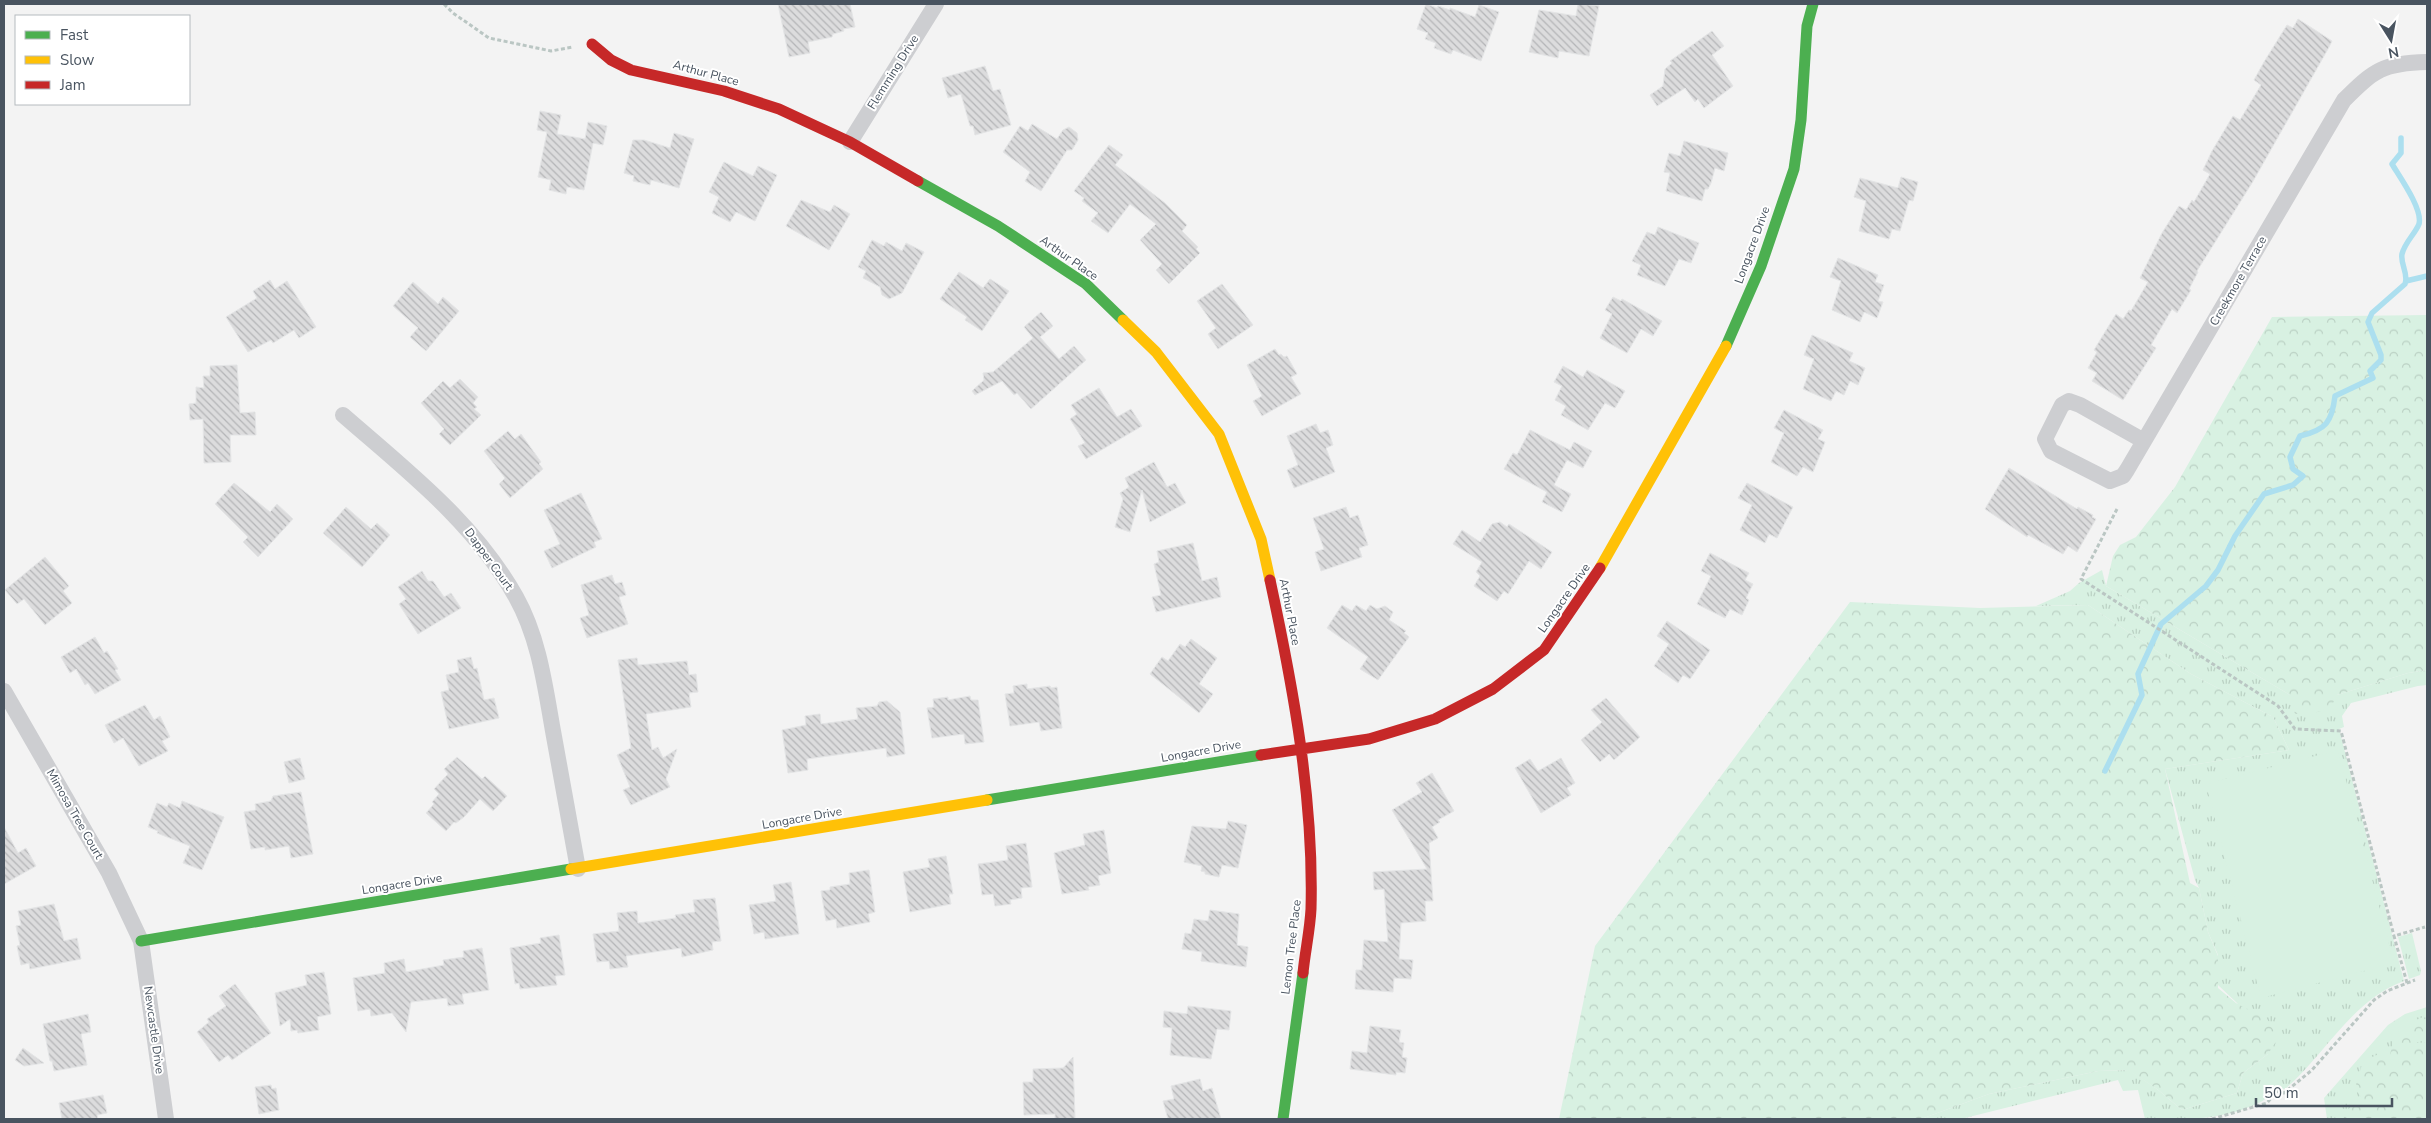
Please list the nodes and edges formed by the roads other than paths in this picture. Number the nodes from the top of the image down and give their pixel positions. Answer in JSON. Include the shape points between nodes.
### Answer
{"nodes":[{"id":1,"x":936,"y":4,"type":"edge"},
{"id":2,"x":1813,"y":4,"type":"edge"},
{"id":3,"x":592,"y":44,"type":"road end"},
{"id":4,"x":2427,"y":62,"type":"edge"},
{"id":5,"x":850,"y":142,"type":"junction"},
{"id":6,"x":343,"y":415,"type":"dead end"},
{"id":7,"x":2144,"y":441,"type":"junction"},
{"id":8,"x":4,"y":691,"type":"edge"},
{"id":9,"x":1301,"y":748,"type":"junction"},
{"id":10,"x":578,"y":869,"type":"junction"},
{"id":11,"x":141,"y":941,"type":"junction"},
{"id":12,"x":166,"y":1119,"type":"edge"},
{"id":13,"x":1283,"y":1119,"type":"edge"}],
"edges":[{"from":1,"to":5,"type":"street","name":"Flemming Drive"},
{"from":2,"to":9,"type":"street","name":"Longacre Drive","via":[[1807,26],[1801,120],[1794,169],[1761,266],[1724,351],[1592,583],[1544,650],[1493,689],[1435,719],[1369,739]]},
{"from":3,"to":5,"type":"street","name":"Arthur Place","via":[[611,60],[631,70],[724,91],[770,106]]},
{"from":4,"to":7,"type":"street","name":"Creekmore Terrace","via":[[2386,67],[2369,76],[2344,100]]},
{"from":5,"to":9,"type":"street","name":"Arthur Place","via":[[998,226],[1086,284],[1156,352],[1219,434],[1261,538]]},
{"from":6,"to":10,"type":"street","name":"Dapper Court","via":[[443,502],[494,563],[517,598],[532,632],[543,673]]},
{"from":7,"to":7,"type":"street","name":"Creekmore Terrace","via":[[2123,476],[2110,481],[2051,452],[2045,439],[2062,405],[2069,401]]},
{"from":8,"to":11,"type":"street","name":"Mimosa Tree Court","via":[[110,873]]},
{"from":9,"to":10,"type":"street","name":"Longacre Drive"},
{"from":9,"to":13,"type":"street","name":"Lemon Tree Place","via":[[1312,854],[1312,911]]},
{"from":10,"to":11,"type":"street","name":"Longacre Drive"},
{"from":11,"to":12,"type":"street","name":"Newcastle Drive"}]}
